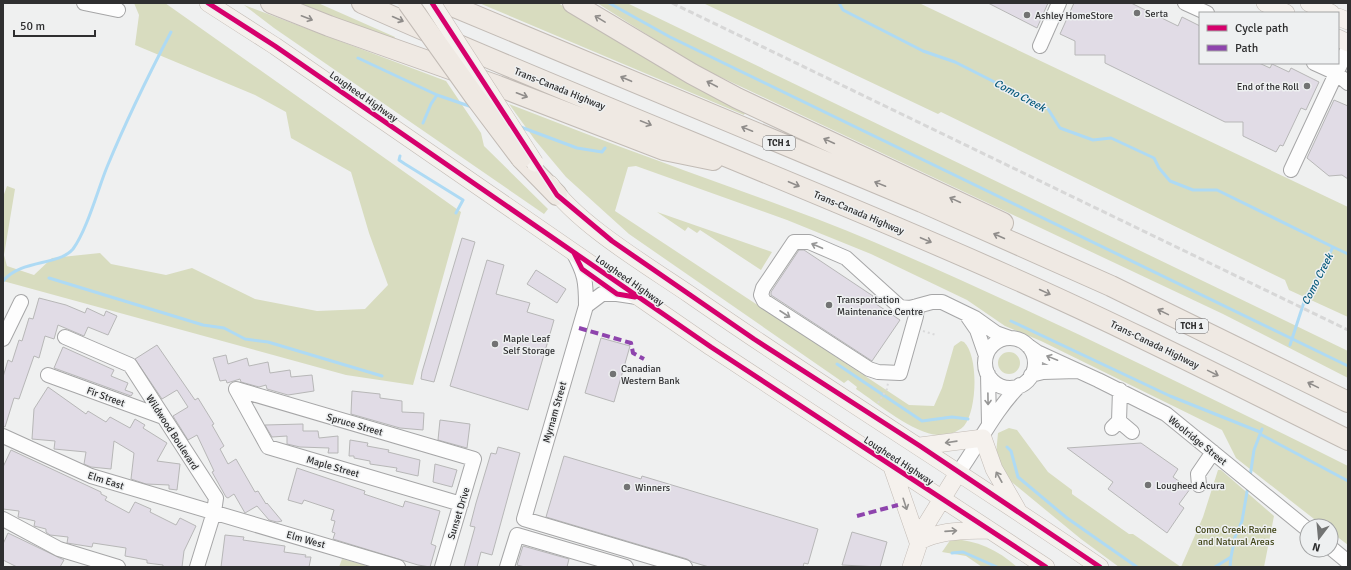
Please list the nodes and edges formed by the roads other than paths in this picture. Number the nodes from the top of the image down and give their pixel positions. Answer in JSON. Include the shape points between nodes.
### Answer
{"nodes":[{"id":1,"x":84,"y":3,"type":"edge"},
{"id":2,"x":208,"y":3,"type":"edge"},
{"id":3,"x":271,"y":3,"type":"edge"},
{"id":4,"x":362,"y":3,"type":"edge"},
{"id":5,"x":408,"y":3,"type":"edge"},
{"id":6,"x":432,"y":3,"type":"edge"},
{"id":7,"x":445,"y":3,"type":"edge"},
{"id":8,"x":573,"y":3,"type":"edge"},
{"id":9,"x":1059,"y":3,"type":"edge"},
{"id":10,"x":1185,"y":3,"type":"edge"},
{"id":11,"x":1264,"y":3,"type":"edge"},
{"id":12,"x":1309,"y":3,"type":"edge"},
{"id":13,"x":118,"y":10,"type":"dead end"},
{"id":14,"x":1205,"y":12,"type":"edge"},
{"id":15,"x":1284,"y":12,"type":"edge"},
{"id":16,"x":1329,"y":12,"type":"edge"},
{"id":17,"x":1339,"y":16,"type":"edge"},
{"id":18,"x":1348,"y":21,"type":"edge"},
{"id":19,"x":1339,"y":38,"type":"edge"},
{"id":20,"x":1348,"y":43,"type":"edge"},
{"id":21,"x":1040,"y":46,"type":"dead end"},
{"id":22,"x":1348,"y":48,"type":"edge"},
{"id":23,"x":1316,"y":64,"type":"edge"},
{"id":24,"x":1336,"y":73,"type":"junction"},
{"id":25,"x":1348,"y":83,"type":"edge"},
{"id":26,"x":528,"y":160,"type":"junction"},
{"id":27,"x":758,"y":168,"type":"junction"},
{"id":28,"x":1292,"y":170,"type":"dead end"},
{"id":29,"x":557,"y":195,"type":"joint"},
{"id":30,"x":573,"y":252,"type":"junction"},
{"id":31,"x":1111,"y":286,"type":"junction"},
{"id":32,"x":638,"y":297,"type":"junction"},
{"id":33,"x":21,"y":302,"type":"dead end"},
{"id":34,"x":586,"y":306,"type":"junction"},
{"id":35,"x":917,"y":306,"type":"junction"},
{"id":36,"x":965,"y":313,"type":"junction"},
{"id":37,"x":65,"y":337,"type":"dead end"},
{"id":38,"x":1010,"y":338,"type":"junction"},
{"id":39,"x":3,"y":339,"type":"edge"},
{"id":40,"x":1027,"y":344,"type":"junction"},
{"id":41,"x":986,"y":356,"type":"junction"},
{"id":42,"x":1078,"y":371,"type":"junction"},
{"id":43,"x":988,"y":374,"type":"junction"},
{"id":44,"x":48,"y":375,"type":"dead end"},
{"id":45,"x":1031,"y":375,"type":"junction"},
{"id":46,"x":1020,"y":385,"type":"junction"},
{"id":47,"x":236,"y":389,"type":"joint"},
{"id":48,"x":1120,"y":390,"type":"junction"},
{"id":49,"x":1348,"y":402,"type":"edge"},
{"id":50,"x":163,"y":417,"type":"junction"},
{"id":51,"x":986,"y":430,"type":"junction"},
{"id":52,"x":1132,"y":432,"type":"dead end"},
{"id":53,"x":3,"y":436,"type":"edge"},
{"id":54,"x":1348,"y":440,"type":"edge"},
{"id":55,"x":920,"y":446,"type":"junction"},
{"id":56,"x":1213,"y":452,"type":"junction"},
{"id":57,"x":474,"y":459,"type":"joint"},
{"id":58,"x":892,"y":467,"type":"junction"},
{"id":59,"x":958,"y":473,"type":"junction"},
{"id":60,"x":1195,"y":477,"type":"dead end"},
{"id":61,"x":941,"y":498,"type":"junction"},
{"id":62,"x":462,"y":504,"type":"junction"},
{"id":63,"x":1018,"y":511,"type":"junction"},
{"id":64,"x":214,"y":512,"type":"junction"},
{"id":65,"x":3,"y":520,"type":"edge"},
{"id":66,"x":1299,"y":521,"type":"edge"},
{"id":67,"x":987,"y":530,"type":"junction"},
{"id":68,"x":918,"y":542,"type":"junction"},
{"id":69,"x":1339,"y":555,"type":"edge"},
{"id":70,"x":580,"y":561,"type":"edge"},
{"id":71,"x":367,"y":562,"type":"edge"},
{"id":72,"x":1348,"y":562,"type":"edge"},
{"id":73,"x":118,"y":567,"type":"edge"},
{"id":74,"x":197,"y":567,"type":"edge"},
{"id":75,"x":398,"y":567,"type":"edge"},
{"id":76,"x":442,"y":567,"type":"edge"},
{"id":77,"x":507,"y":567,"type":"edge"},
{"id":78,"x":626,"y":567,"type":"edge"},
{"id":79,"x":685,"y":567,"type":"edge"},
{"id":80,"x":911,"y":567,"type":"edge"},
{"id":81,"x":1046,"y":567,"type":"edge"},
{"id":82,"x":1100,"y":567,"type":"edge"}],
"edges":[{"from":1,"to":13,"type":"street"},
{"from":2,"to":30,"type":"main road","name":"Lougheed Highway","via":[[275,46]]},
{"from":3,"to":27,"type":"highway","one_way":true,"via":[[664,150]]},
{"from":4,"to":27,"type":"highway","name":"Trans-Canada Highway","one_way":true,"via":[[485,58]]},
{"from":5,"to":26,"type":"highway","bridge":true,"via":[[484,109]]},
{"from":6,"to":26,"type":"main road","bridge":true},
{"from":31,"to":7,"type":"highway","number":"TCH 1","one_way":true,"via":[[922,202]]},
{"from":31,"to":8,"type":"highway","one_way":true,"via":[[1054,247],[737,98]]},
{"from":9,"to":21,"type":"street"},
{"from":10,"to":14,"type":"street"},
{"from":11,"to":15,"type":"main road"},
{"from":12,"to":16,"type":"main road"},
{"from":17,"to":18,"type":"main road"},
{"from":19,"to":20,"type":"main road"},
{"from":22,"to":24,"type":"street"},
{"from":23,"to":24,"type":"street"},
{"from":24,"to":25,"type":"street"},
{"from":24,"to":28,"type":"street"},
{"from":26,"to":29,"type":"highway"},
{"from":27,"to":54,"type":"highway","name":"Trans-Canada Highway","one_way":true,"via":[[1120,326]]},
{"from":29,"to":55,"type":"main road","via":[[612,241],[754,340]]},
{"from":30,"to":32,"type":"main road","name":"Lougheed Highway"},
{"from":30,"to":34,"type":"street","name":"Myrnam Street","via":[[586,280]]},
{"from":49,"to":31,"type":"highway","number":"TCH 1","one_way":true},
{"from":32,"to":34,"type":"street","via":[[602,294]]},
{"from":32,"to":58,"type":"main road","name":"Lougheed Highway"},
{"from":33,"to":39,"type":"street"},
{"from":34,"to":79,"type":"street","name":"Myrnam Street","via":[[524,519]]},
{"from":35,"to":35,"type":"street","one_way":true,"via":[[910,308],[897,305],[852,262],[809,242],[794,242],[761,296],[764,301],[869,369],[878,372],[900,373]]},
{"from":35,"to":36,"type":"street","via":[[938,301]]},
{"from":36,"to":38,"type":"street","via":[[996,333]]},
{"from":36,"to":41,"type":"street","via":[[977,330]]},
{"from":37,"to":50,"type":"street","name":"Wildwood Boulevard","via":[[130,364]]},
{"from":38,"to":40,"type":"street"},
{"from":38,"to":41,"type":"street","via":[[995,343]]},
{"from":42,"to":40,"type":"street","name":"Woolridge Street","one_way":true,"via":[[1037,352]]},
{"from":40,"to":45,"type":"street","via":[[1034,359]]},
{"from":41,"to":43,"type":"street"},
{"from":42,"to":45,"type":"street","name":"Woolridge Street"},
{"from":42,"to":48,"type":"street","name":"Woolridge Street"},
{"from":43,"to":46,"type":"street","via":[[992,380],[1005,387]]},
{"from":43,"to":51,"type":"street","one_way":true},
{"from":44,"to":50,"type":"street","name":"Fir Street"},
{"from":45,"to":46,"type":"street"},
{"from":46,"to":51,"type":"street"},
{"from":47,"to":57,"type":"street","name":"Spruce Street"},
{"from":47,"to":62,"type":"street","name":"Maple Street","via":[[268,447]]},
{"from":48,"to":52,"type":"street","via":[[1116,424]]},
{"from":48,"to":56,"type":"street","name":"Woolridge Street","via":[[1170,417]]},
{"from":50,"to":64,"type":"street","name":"Wildwood Boulevard","via":[[216,498]]},
{"from":51,"to":55,"type":"main road","one_way":true},
{"from":51,"to":59,"type":"street"},
{"from":63,"to":51,"type":"main road","one_way":true,"via":[[994,469]]},
{"from":53,"to":64,"type":"street","name":"Elm East","via":[[91,476]]},
{"from":55,"to":59,"type":"main road"},
{"from":56,"to":60,"type":"street"},
{"from":56,"to":66,"type":"street","name":"Woolridge Street"},
{"from":57,"to":62,"type":"street","name":"Sunset Drive"},
{"from":58,"to":61,"type":"main road","name":"Lougheed Highway"},
{"from":58,"to":68,"type":"main road","one_way":true},
{"from":59,"to":61,"type":"main road"},
{"from":59,"to":63,"type":"main road"},
{"from":61,"to":67,"type":"main road","name":"Lougheed Highway"},
{"from":61,"to":68,"type":"main road"},
{"from":62,"to":76,"type":"street","name":"Sunset Drive"},
{"from":63,"to":82,"type":"main road"},
{"from":64,"to":71,"type":"street","name":"Elm West"},
{"from":64,"to":74,"type":"street","name":"Wildwood Boulevard"},
{"from":65,"to":73,"type":"street","via":[[59,549]]},
{"from":68,"to":67,"type":"main road","one_way":true,"via":[[945,531]]},
{"from":67,"to":81,"type":"main road","name":"Lougheed Highway"},
{"from":68,"to":80,"type":"main road"},
{"from":69,"to":72,"type":"street"},
{"from":70,"to":77,"type":"street","via":[[517,535]]},
{"from":70,"to":78,"type":"street"},
{"from":71,"to":75,"type":"street","name":"Elm West"}]}
